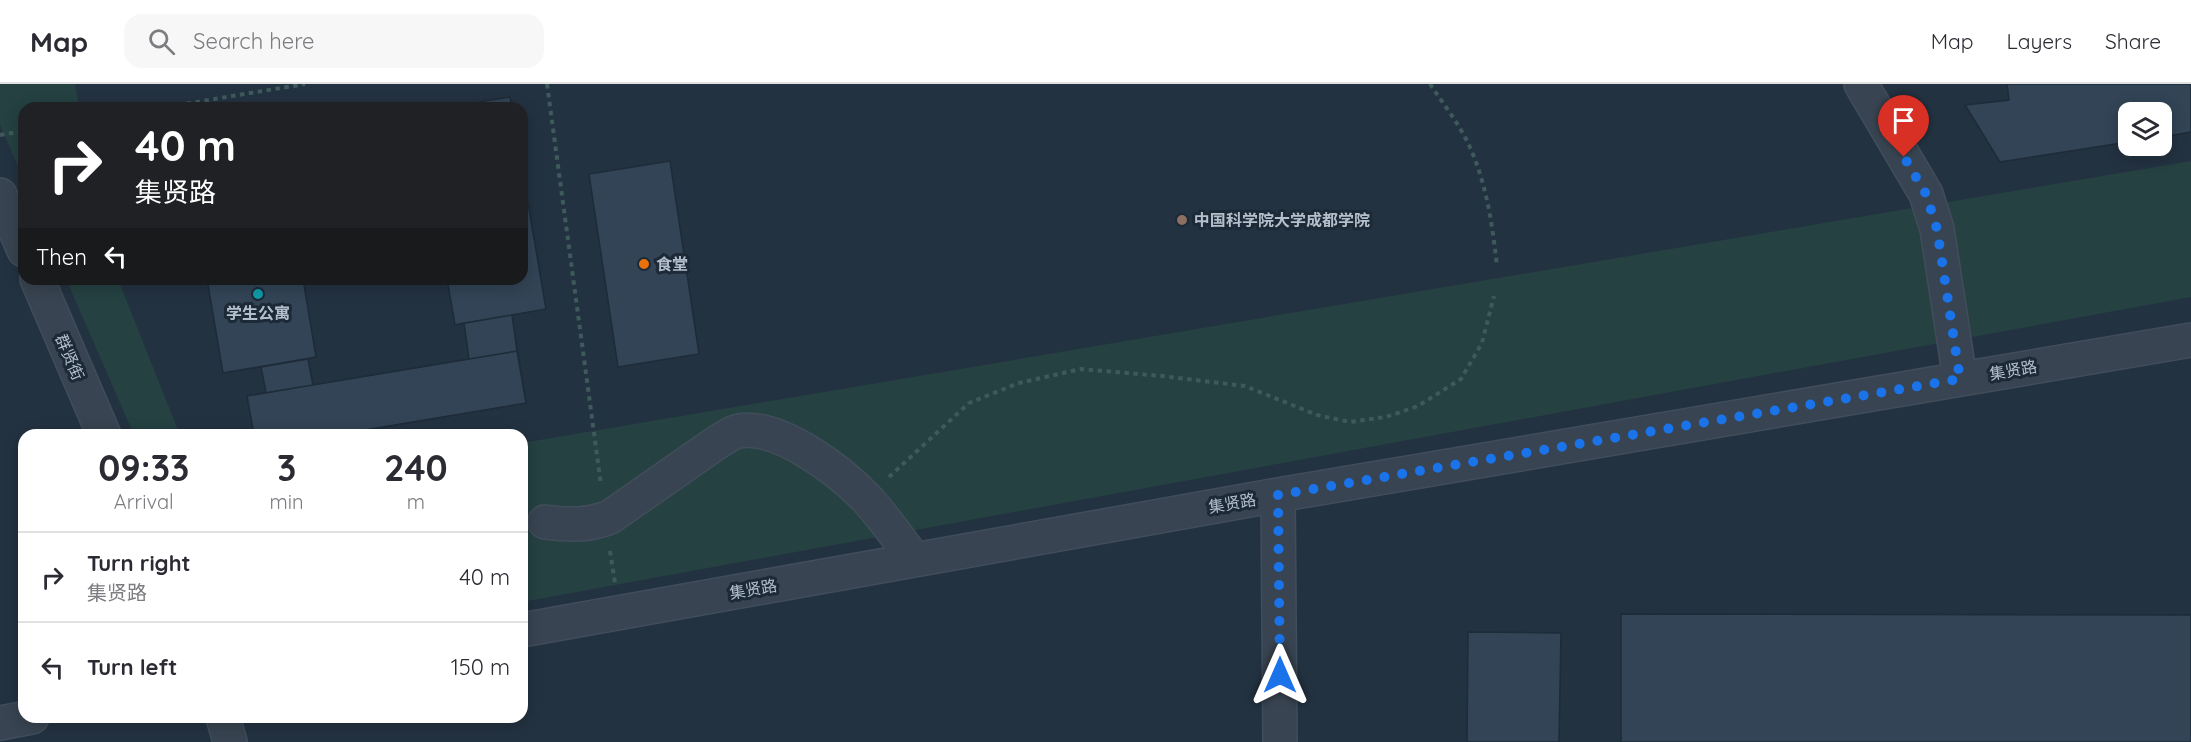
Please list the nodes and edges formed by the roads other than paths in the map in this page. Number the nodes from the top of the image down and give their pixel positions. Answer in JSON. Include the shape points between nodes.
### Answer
{"nodes":[{"id":1,"x":1861,"y":84,"type":"edge"},
{"id":2,"x":0,"y":195,"type":"edge"},
{"id":3,"x":18,"y":236,"type":"edge"},
{"id":4,"x":40,"y":285,"type":"edge"},
{"id":5,"x":2191,"y":340,"type":"edge"},
{"id":6,"x":1960,"y":379,"type":"junction"},
{"id":7,"x":101,"y":429,"type":"edge"},
{"id":8,"x":1278,"y":495,"type":"junction"},
{"id":9,"x":545,"y":522,"type":"dead end"},
{"id":10,"x":915,"y":560,"type":"junction"},
{"id":11,"x":528,"y":629,"type":"edge"},
{"id":12,"x":18,"y":720,"type":"edge"},
{"id":13,"x":0,"y":723,"type":"edge"},
{"id":14,"x":225,"y":723,"type":"edge"},
{"id":15,"x":230,"y":742,"type":"edge"},
{"id":16,"x":1280,"y":742,"type":"edge"}],
"edges":[{"from":1,"to":6,"type":"street","via":[[1926,194],[1937,229]]},
{"from":2,"to":3,"type":"street"},
{"from":4,"to":7,"type":"street","name":"群贤街"},
{"from":5,"to":6,"type":"street","name":"集贤路"},
{"from":6,"to":8,"type":"street","name":"集贤路"},
{"from":8,"to":10,"type":"street","name":"集贤路"},
{"from":8,"to":16,"type":"street"},
{"from":9,"to":10,"type":"street","via":[[592,524],[606,519],[738,431],[762,431],[787,440],[866,498]]},
{"from":10,"to":11,"type":"street","name":"集贤路"},
{"from":12,"to":13,"type":"street"},
{"from":14,"to":15,"type":"street"}]}
